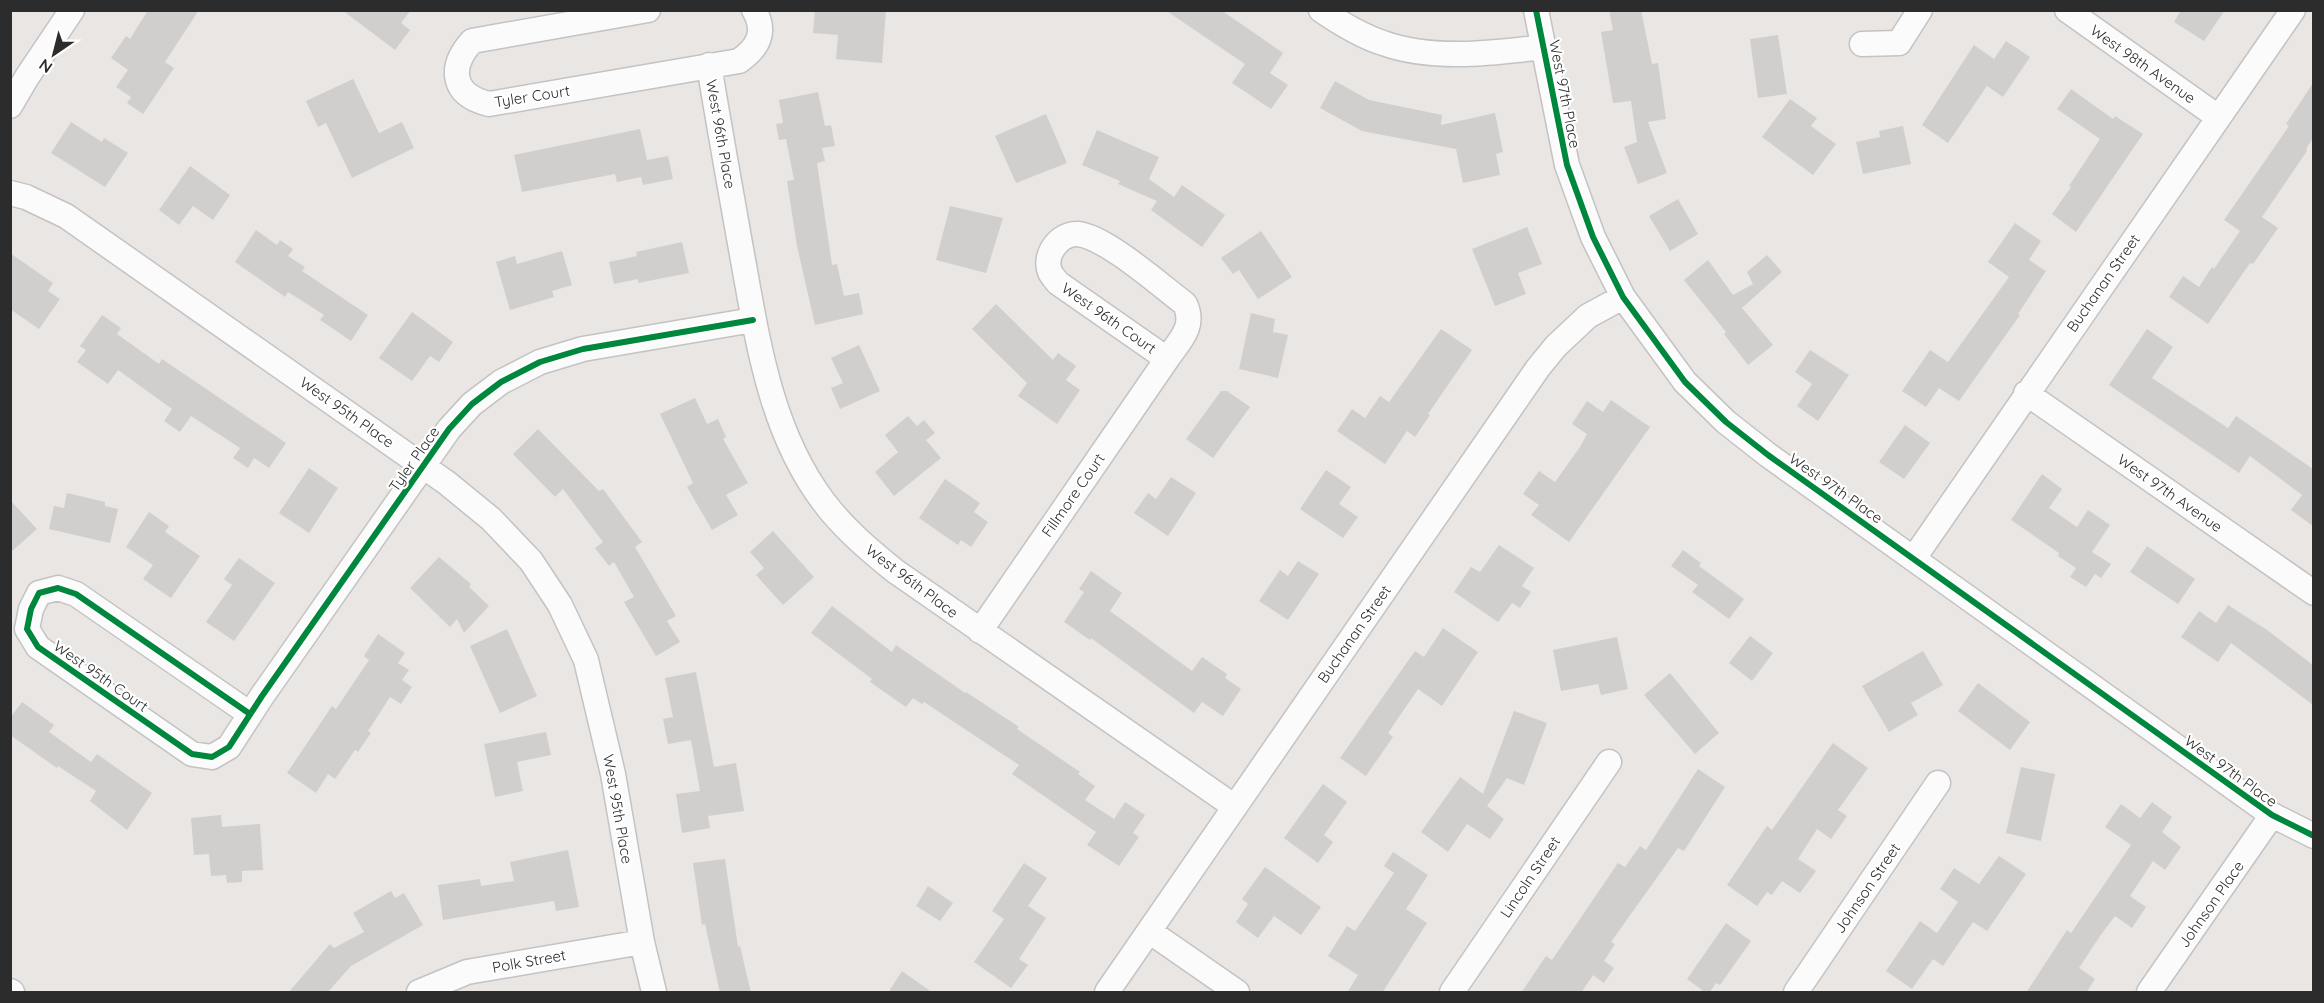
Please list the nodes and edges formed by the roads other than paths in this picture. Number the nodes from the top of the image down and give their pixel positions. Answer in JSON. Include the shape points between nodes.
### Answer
{"nodes":[{"id":1,"x":72,"y":10,"type":"edge"},
{"id":2,"x":648,"y":10,"type":"edge"},
{"id":3,"x":754,"y":10,"type":"edge"},
{"id":4,"x":1321,"y":10,"type":"edge"},
{"id":5,"x":1536,"y":10,"type":"edge"},
{"id":6,"x":1920,"y":10,"type":"edge"},
{"id":7,"x":2067,"y":10,"type":"edge"},
{"id":8,"x":2293,"y":10,"type":"edge"},
{"id":9,"x":1862,"y":44,"type":"dead end"},
{"id":10,"x":1544,"y":47,"type":"junction"},
{"id":11,"x":709,"y":65,"type":"junction"},
{"id":12,"x":10,"y":106,"type":"edge"},
{"id":13,"x":2218,"y":117,"type":"junction"},
{"id":14,"x":10,"y":193,"type":"edge"},
{"id":15,"x":1623,"y":297,"type":"junction"},
{"id":16,"x":753,"y":320,"type":"junction"},
{"id":17,"x":1167,"y":359,"type":"junction"},
{"id":18,"x":2026,"y":393,"type":"junction"},
{"id":19,"x":424,"y":466,"type":"junction"},
{"id":20,"x":1914,"y":558,"type":"junction"},
{"id":21,"x":2313,"y":593,"type":"edge"},
{"id":22,"x":980,"y":631,"type":"junction"},
{"id":23,"x":250,"y":714,"type":"junction"},
{"id":24,"x":1609,"y":762,"type":"dead end"},
{"id":25,"x":1938,"y":783,"type":"dead end"},
{"id":26,"x":1235,"y":807,"type":"junction"},
{"id":27,"x":2272,"y":815,"type":"junction"},
{"id":28,"x":2313,"y":836,"type":"edge"},
{"id":29,"x":1149,"y":931,"type":"junction"},
{"id":30,"x":642,"y":942,"type":"junction"},
{"id":31,"x":419,"y":993,"type":"edge"},
{"id":32,"x":654,"y":993,"type":"edge"},
{"id":33,"x":1107,"y":993,"type":"edge"},
{"id":34,"x":1237,"y":993,"type":"edge"},
{"id":35,"x":1452,"y":993,"type":"edge"},
{"id":36,"x":1796,"y":993,"type":"edge"},
{"id":37,"x":2149,"y":993,"type":"edge"}],
"edges":[{"from":1,"to":12,"type":"street"},
{"from":2,"to":11,"type":"street","name":"Tyler Court","via":[[472,41],[461,54],[459,84],[475,100],[489,104]]},
{"from":3,"to":11,"type":"street","name":"Tyler Court","via":[[761,22],[752,52],[739,61]]},
{"from":4,"to":10,"type":"street","via":[[1383,44],[1429,53],[1484,54]]},
{"from":5,"to":10,"type":"street","name":"West 97th Place"},
{"from":6,"to":9,"type":"street","via":[[1899,43]]},
{"from":7,"to":13,"type":"street","name":"West 98th Avenue"},
{"from":8,"to":13,"type":"street","name":"Buchanan Street"},
{"from":10,"to":15,"type":"street","name":"West 97th Place","via":[[1567,165],[1593,237]]},
{"from":11,"to":16,"type":"street","name":"West 96th Place"},
{"from":13,"to":18,"type":"street","name":"Buchanan Street"},
{"from":14,"to":19,"type":"street","name":"West 95th Place","via":[[66,216]]},
{"from":15,"to":20,"type":"street","name":"West 97th Place","via":[[1685,382],[1726,422]]},
{"from":15,"to":26,"type":"street","name":"Buchanan Street","via":[[1588,316],[1538,368]]},
{"from":16,"to":19,"type":"street","name":"Tyler Place","via":[[583,349],[540,362],[501,382],[472,404]]},
{"from":16,"to":22,"type":"street","name":"West 96th Place","via":[[777,416],[823,501],[857,540]]},
{"from":17,"to":17,"type":"street","name":"West 96th Court","via":[[1058,283],[1048,258],[1063,237],[1077,234],[1095,239],[1185,304],[1190,315],[1188,328]]},
{"from":17,"to":22,"type":"street","name":"Fillmore Court"},
{"from":18,"to":20,"type":"street","name":"Buchanan Street"},
{"from":18,"to":21,"type":"street","name":"West 97th Avenue"},
{"from":19,"to":23,"type":"street","name":"Tyler Place"},
{"from":19,"to":30,"type":"street","name":"West 95th Place","via":[[491,519],[531,561],[560,605],[586,660],[613,774]]},
{"from":20,"to":27,"type":"street","name":"West 97th Place"},
{"from":22,"to":26,"type":"street","name":"West 96th Place"},
{"from":23,"to":23,"type":"street","name":"West 95th Court","via":[[76,594],[58,588],[39,593],[27,629],[38,647],[192,754],[212,757],[229,747]]},
{"from":24,"to":35,"type":"street","name":"Lincoln Street"},
{"from":25,"to":36,"type":"street","name":"Johnson Street"},
{"from":26,"to":29,"type":"street","name":"Buchanan Street"},
{"from":27,"to":28,"type":"street","name":"West 97th Place"},
{"from":27,"to":37,"type":"street","name":"Johnson Place"},
{"from":29,"to":33,"type":"street","name":"Buchanan Street"},
{"from":29,"to":34,"type":"street"},
{"from":30,"to":31,"type":"street","name":"Polk Street","via":[[467,972]]},
{"from":30,"to":32,"type":"street","name":"West 95th Place"}]}
